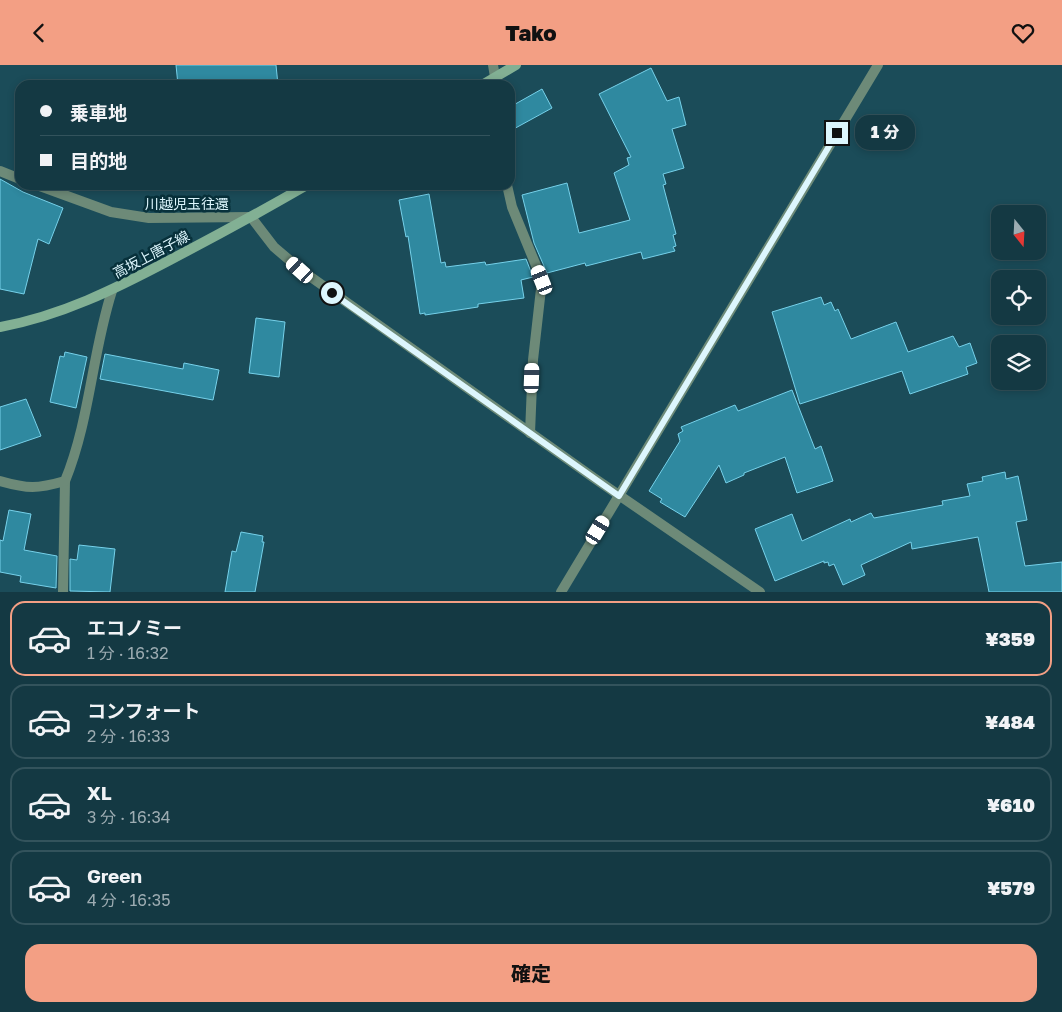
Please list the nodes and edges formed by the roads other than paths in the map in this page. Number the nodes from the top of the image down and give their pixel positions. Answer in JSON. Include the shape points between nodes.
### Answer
{"nodes":[{"id":1,"x":493,"y":65,"type":"edge"},
{"id":2,"x":516,"y":65,"type":"edge"},
{"id":3,"x":878,"y":65,"type":"edge"},
{"id":4,"x":495,"y":77,"type":"junction"},
{"id":5,"x":490,"y":80,"type":"edge"},
{"id":6,"x":0,"y":171,"type":"edge"},
{"id":7,"x":15,"y":177,"type":"edge"},
{"id":8,"x":51,"y":190,"type":"edge"},
{"id":9,"x":298,"y":190,"type":"edge"},
{"id":10,"x":508,"y":190,"type":"edge"},
{"id":11,"x":252,"y":217,"type":"junction"},
{"id":12,"x":112,"y":291,"type":"junction"},
{"id":13,"x":0,"y":327,"type":"edge"},
{"id":14,"x":530,"y":433,"type":"junction"},
{"id":15,"x":0,"y":481,"type":"edge"},
{"id":16,"x":65,"y":481,"type":"junction"},
{"id":17,"x":619,"y":496,"type":"junction"},
{"id":18,"x":63,"y":592,"type":"edge"},
{"id":19,"x":561,"y":592,"type":"edge"},
{"id":20,"x":760,"y":592,"type":"edge"}],
"edges":[{"from":1,"to":4,"type":"street"},
{"from":2,"to":4,"type":"main road"},
{"from":3,"to":17,"type":"street"},
{"from":4,"to":5,"type":"main road"},
{"from":6,"to":7,"type":"street"},
{"from":8,"to":11,"type":"street","name":"川越児玉往還","via":[[111,212],[149,219]]},
{"from":9,"to":11,"type":"main road","name":"高坂上唐子線"},
{"from":10,"to":14,"type":"street","via":[[542,280],[533,360]]},
{"from":11,"to":12,"type":"main road","name":"高坂上唐子線"},
{"from":11,"to":14,"type":"street","via":[[274,247],[300,270]]},
{"from":12,"to":13,"type":"main road","name":"高坂上唐子線","via":[[28,322]]},
{"from":12,"to":16,"type":"street","via":[[102,320],[84,420]]},
{"from":14,"to":17,"type":"street"},
{"from":15,"to":16,"type":"street","via":[[25,488],[46,487]]},
{"from":16,"to":18,"type":"street"},
{"from":17,"to":19,"type":"street"},
{"from":17,"to":20,"type":"street"}]}
